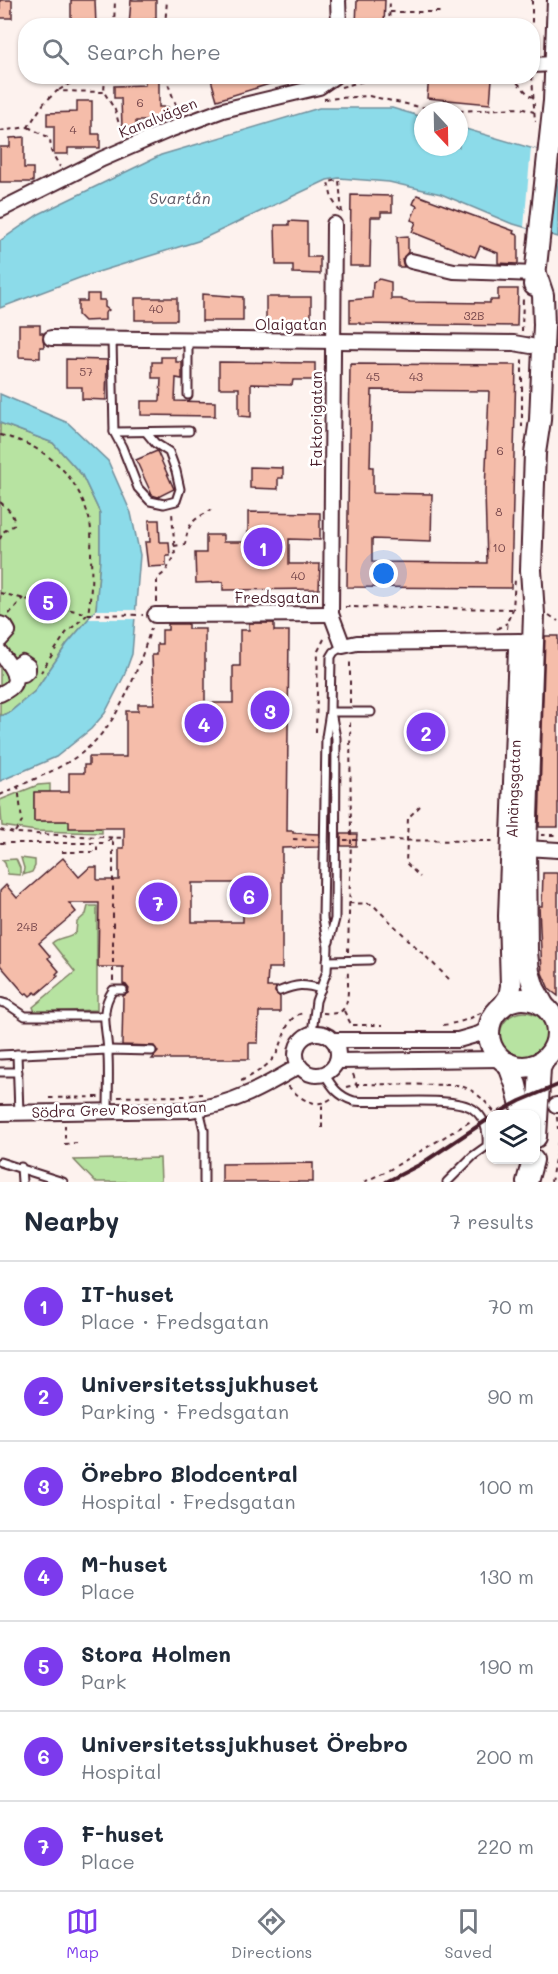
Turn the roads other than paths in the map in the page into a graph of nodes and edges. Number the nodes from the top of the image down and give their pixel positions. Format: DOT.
graph roads {
  1 [pos="338,0"];
  2 [pos="546,0"];
  3 [pos="558,0"];
  4 [pos="339,18"];
  5 [pos="541,68"];
  6 [pos="330,84"];
  7 [pos="0,210"];
  8 [pos="338,220"];
  9 [pos="411,261"];
  10 [pos="536,274"];
  11 [pos="51,338"];
  12 [pos="112,339"];
  13 [pos="188,340"];
  14 [pos="334,342"];
  15 [pos="539,347"];
  16 [pos="188,395"];
  17 [pos="189,431"];
  18 [pos="114,432"];
  19 [pos="146,432"];
  20 [pos="337,611"];
  21 [pos="154,615"];
  22 [pos="2,621"];
  23 [pos="0,639"];
  24 [pos="520,641"];
  25 [pos="347,645"];
  26 [pos="0,652"];
  27 [pos="0,694"];
  28 [pos="330,712"];
  29 [pos="370,712"];
  30 [pos="512,845"];
  31 [pos="558,850"];
  32 [pos="328,947"];
  33 [pos="370,960"];
  34 [pos="327,961"];
  35 [pos="321,989"];
  36 [pos="123,990"];
  37 [pos="280,991"];
  38 [pos="0,1002"];
  39 [pos="502,1007"];
  40 [pos="551,1013"];
  41 [pos="105,1016"];
  42 [pos="490,1028"];
  43 [pos="312,1033"];
  44 [pos="333,1040"];
  45 [pos="108,1050"];
  46 [pos="152,1051"];
  47 [pos="17,1054"];
  48 [pos="551,1054"];
  49 [pos="0,1055"];
  50 [pos="336,1061"];
  51 [pos="504,1061"];
  52 [pos="299,1066"];
  53 [pos="0,1072"];
  54 [pos="18,1072"];
  55 [pos="324,1074"];
  56 [pos="18,1106"];
  57 [pos="199,1109"];
  58 [pos="522,1110"];
  59 [pos="538,1110"];
  60 [pos="108,1112"];
  61 [pos="0,1113"];
  62 [pos="0,1162"];
  63 [pos="21,1167"];
  64 [pos="22,1182"];
  65 [pos="63,1182"];
  66 [pos="204,1182"];
  67 [pos="447,1182"];
  1 -- 4 [label="street"];
  2 -- 5 [label="main road"];
  3 -- 5 [label="main road"];
  5 -- 10 [label="main road, Alnängsgatan"];
  6 -- 7 [label="street, Kanalvägen"];
  8 -- 14 [label="street, Faktorigatan"];
  9 -- 10 [label="street"];
  10 -- 15 [label="main road, Alnängsgatan"];
  11 -- 12 [label="street, Olaigatan"];
  12 -- 13 [label="street, Olaigatan"];
  12 -- 18 [label="lane"];
  13 -- 14 [label="street, Olaigatan"];
  13 -- 16 [label="lane"];
  14 -- 15 [label="street, Olaigatan"];
  14 -- 20 [label="street, Faktorigatan"];
  15 -- 24 [label="main road, Alnängsgatan"];
  17 -- 19 [label="lane"];
  18 -- 19 [label="lane"];
  18 -- 19 [label="lane"];
  20 -- 21 [label="street, Fredsgatan"];
  20 -- 25 [label="street, Fredsgatan"];
  22 -- 23 [label="street"];
  24 -- 25 [label="street"];
  24 -- 30 [label="main road, Alnängsgatan"];
  25 -- 28 [label="lane"];
  26 -- 27 [label="street"];
  28 -- 29 [label="lane"];
  28 -- 32 [label="lane"];
  28 -- 32 [label="lane"];
  30 -- 31 [label="street"];
  30 -- 39 [label="main road, Alnängsgatan"];
  30 -- 40 [label="main road, Alnängsgatan"];
  32 -- 34 [label="lane"];
  33 -- 34 [label="lane"];
  34 -- 35 [label="lane"];
  35 -- 37 [label="lane"];
  35 -- 43 [label="lane"];
  36 -- 41 [label="lane"];
  38 -- 41 [label="lane"];
  39 -- 40 [label="main road"];
  39 -- 42 [label="main road"];
  40 -- 48 [label="main road"];
  41 -- 45 [label="lane"];
  42 -- 44 [label="street"];
  42 -- 51 [label="main road"];
  43 -- 44 [label="street"];
  43 -- 52 [label="street"];
  44 -- 50 [label="street"];
  45 -- 46 [label="lane"];
  45 -- 47 [label="lane"];
  45 -- 60 [label="lane"];
  47 -- 49 [label="lane"];
  47 -- 54 [label="lane"];
  48 -- 51 [label="main road"];
  48 -- 59 [label="main road"];
  50 -- 51 [label="street"];
  50 -- 55 [label="street"];
  51 -- 58 [label="main road"];
  52 -- 55 [label="street"];
  52 -- 57 [label="street, Södra Grev Rosengatan"];
  53 -- 54 [label="lane"];
  54 -- 56 [label="lane"];
  55 -- 67 [label="lane"];
  56 -- 60 [label="street, Södra Grev Rosengatan"];
  56 -- 61 [label="street, Södra Grev Rosengatan"];
  57 -- 60 [label="street, Södra Grev Rosengatan"];
  57 -- 66 [label="lane"];
  62 -- 63 [label="lane"];
  63 -- 64 [label="lane"];
  63 -- 65 [label="lane"];
}
